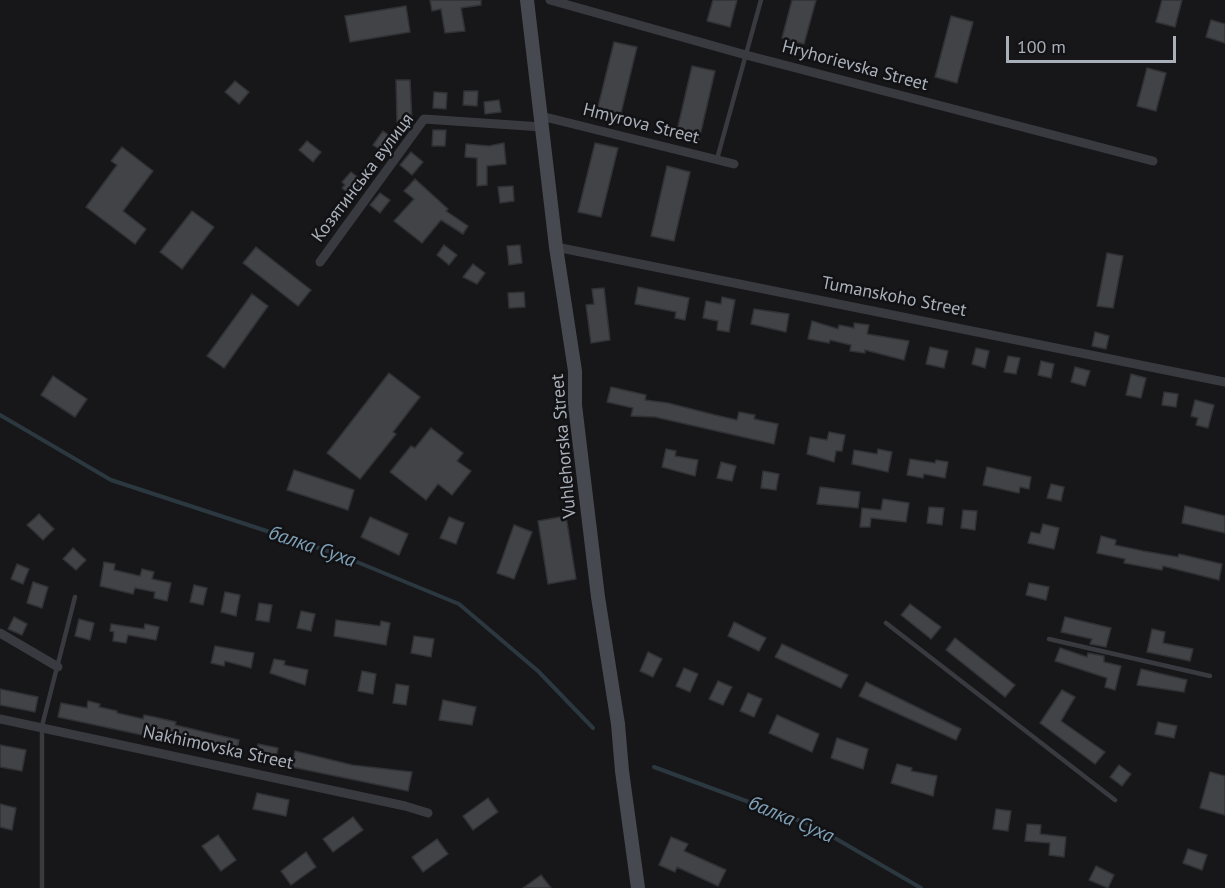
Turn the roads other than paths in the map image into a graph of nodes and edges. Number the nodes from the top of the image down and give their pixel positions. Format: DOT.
graph roads {
  1 [pos="527,0"];
  2 [pos="550,0"];
  3 [pos="762,0"];
  4 [pos="746,55"];
  5 [pos="542,122"];
  6 [pos="717,159"];
  7 [pos="1153,161"];
  8 [pos="734,164"];
  9 [pos="556,247"];
  10 [pos="320,262"];
  11 [pos="1225,382"];
  12 [pos="75,597"];
  13 [pos="886,622"];
  14 [pos="0,633"];
  15 [pos="1049,639"];
  16 [pos="58,667"];
  17 [pos="1210,676"];
  18 [pos="0,718"];
  19 [pos="42,726"];
  20 [pos="1115,800"];
  21 [pos="428,813"];
  22 [pos="42,888"];
  23 [pos="638,888"];
  1 -- 5 [label="main road, Vuhlehorska Street"];
  2 -- 4 [label="street, Hryhorievska Street"];
  3 -- 4 [label="lane"];
  4 -- 6 [label="lane"];
  4 -- 7 [label="street, Hryhorievska Street"];
  5 -- 6 [label="street, Hmyrova Street"];
  5 -- 9 [label="main road, Vuhlehorska Street"];
  5 -- 10 [label="street, Козятинська вулиця"];
  6 -- 8 [label="street, Hmyrova Street"];
  9 -- 11 [label="street, Tumanskoho Street"];
  9 -- 23 [label="main road, Vuhlehorska Street"];
  12 -- 16 [label="lane"];
  13 -- 20 [label="lane"];
  14 -- 16 [label="street"];
  15 -- 17 [label="lane"];
  16 -- 19 [label="lane"];
  18 -- 19 [label="street, Nakhimovska Street"];
  19 -- 21 [label="street, Nakhimovska Street"];
  19 -- 22 [label="lane"];
}
